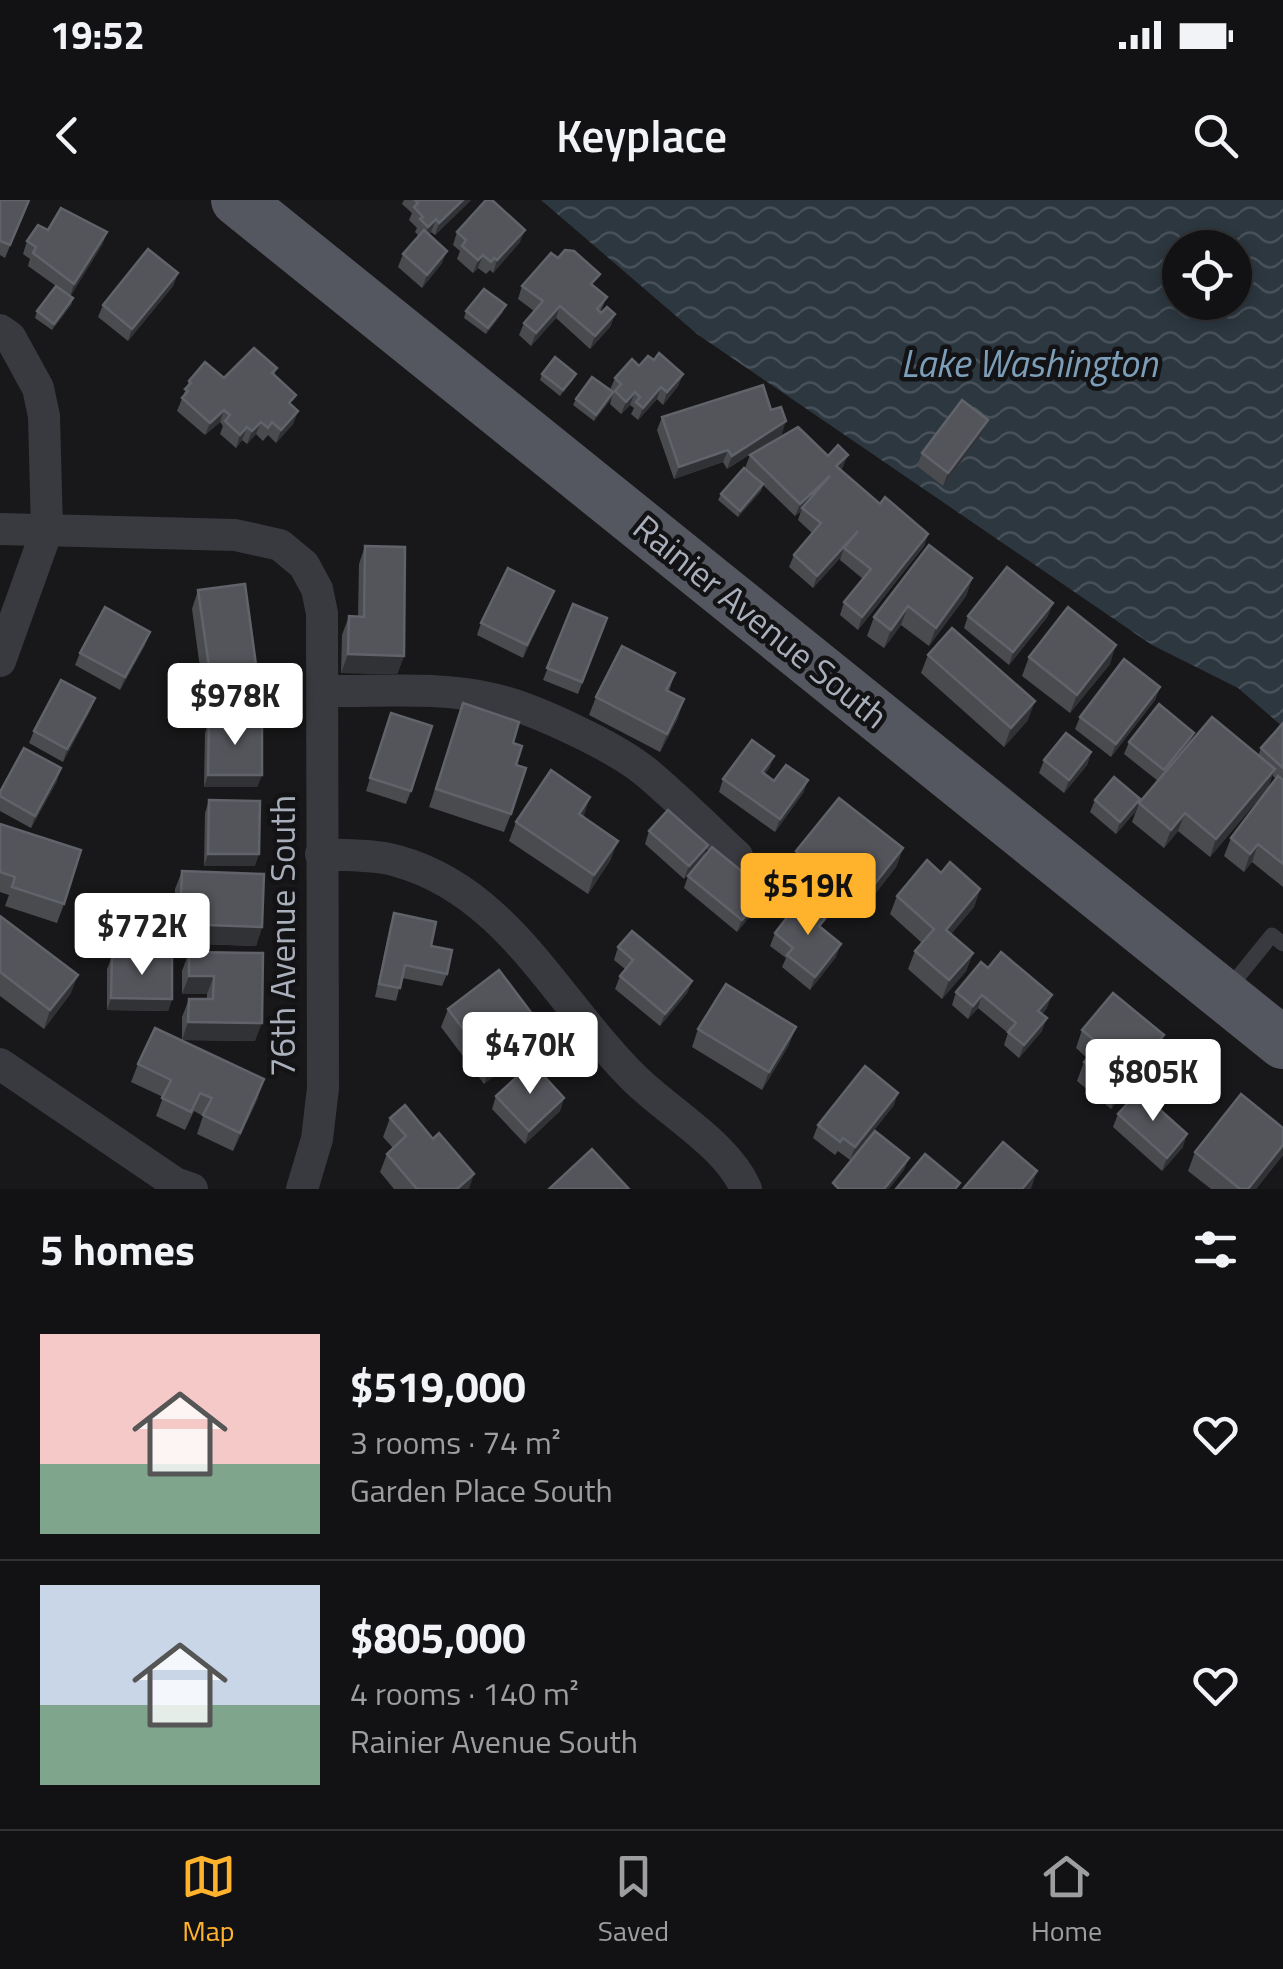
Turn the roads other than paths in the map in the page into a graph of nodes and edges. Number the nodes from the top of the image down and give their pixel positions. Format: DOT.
graph roads {
  1 [pos="237,200"];
  2 [pos="0,330"];
  3 [pos="0,529"];
  4 [pos="48,530"];
  5 [pos="0,661"];
  6 [pos="323,691"];
  7 [pos="321,854"];
  8 [pos="737,856"];
  9 [pos="1283,944"];
  10 [pos="1224,995"];
  11 [pos="1283,1043"];
  12 [pos="0,1064"];
  13 [pos="192,1189"];
  14 [pos="302,1189"];
  15 [pos="746,1189"];
  1 -- 10 [label="main road, Rainier Avenue South"];
  2 -- 4 [label="street"];
  3 -- 4 [label="street"];
  4 -- 5 [label="street"];
  4 -- 6 [label="street, 76th Avenue South"];
  6 -- 7 [label="street, 76th Avenue South"];
  6 -- 8 [label="street"];
  7 -- 14 [label="street, 76th Avenue South"];
  7 -- 15 [label="street"];
  9 -- 10 [label="lane"];
  10 -- 11 [label="main road, Rainier Avenue South"];
  12 -- 13 [label="street"];
}
